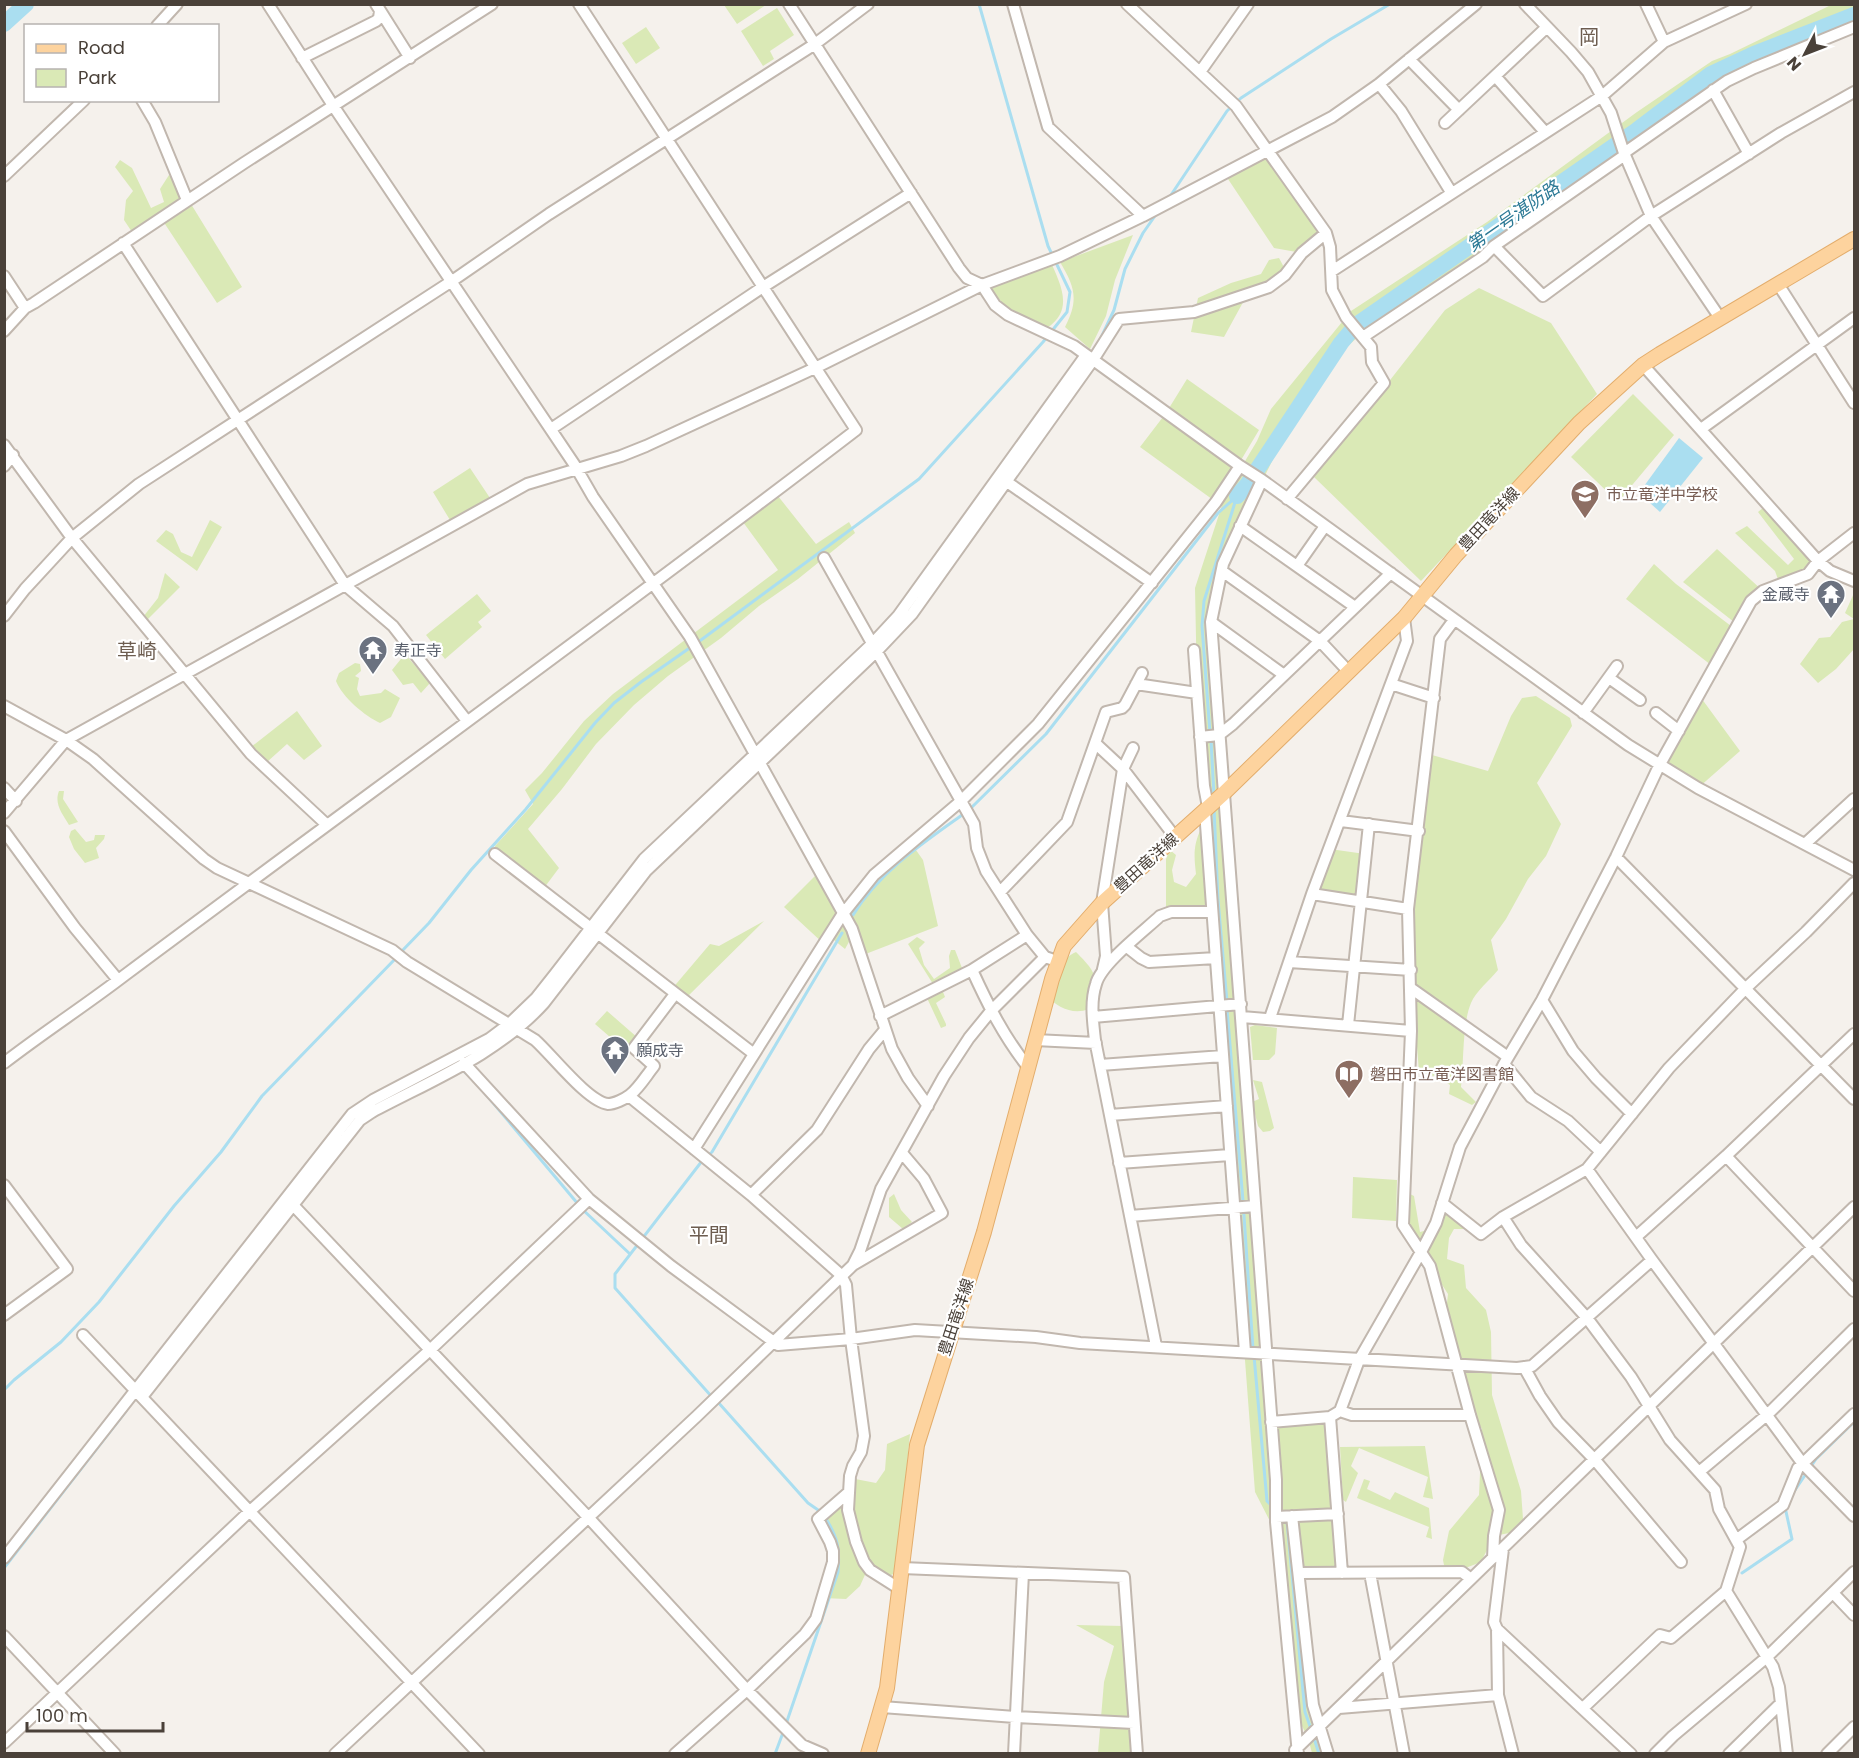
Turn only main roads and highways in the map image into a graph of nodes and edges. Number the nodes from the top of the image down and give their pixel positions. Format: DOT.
graph roads {
  1 [pos="1854,239"];
  2 [pos="872,1752"];
  1 -- 2 [label="main road, 豊田竜洋線"];
}
